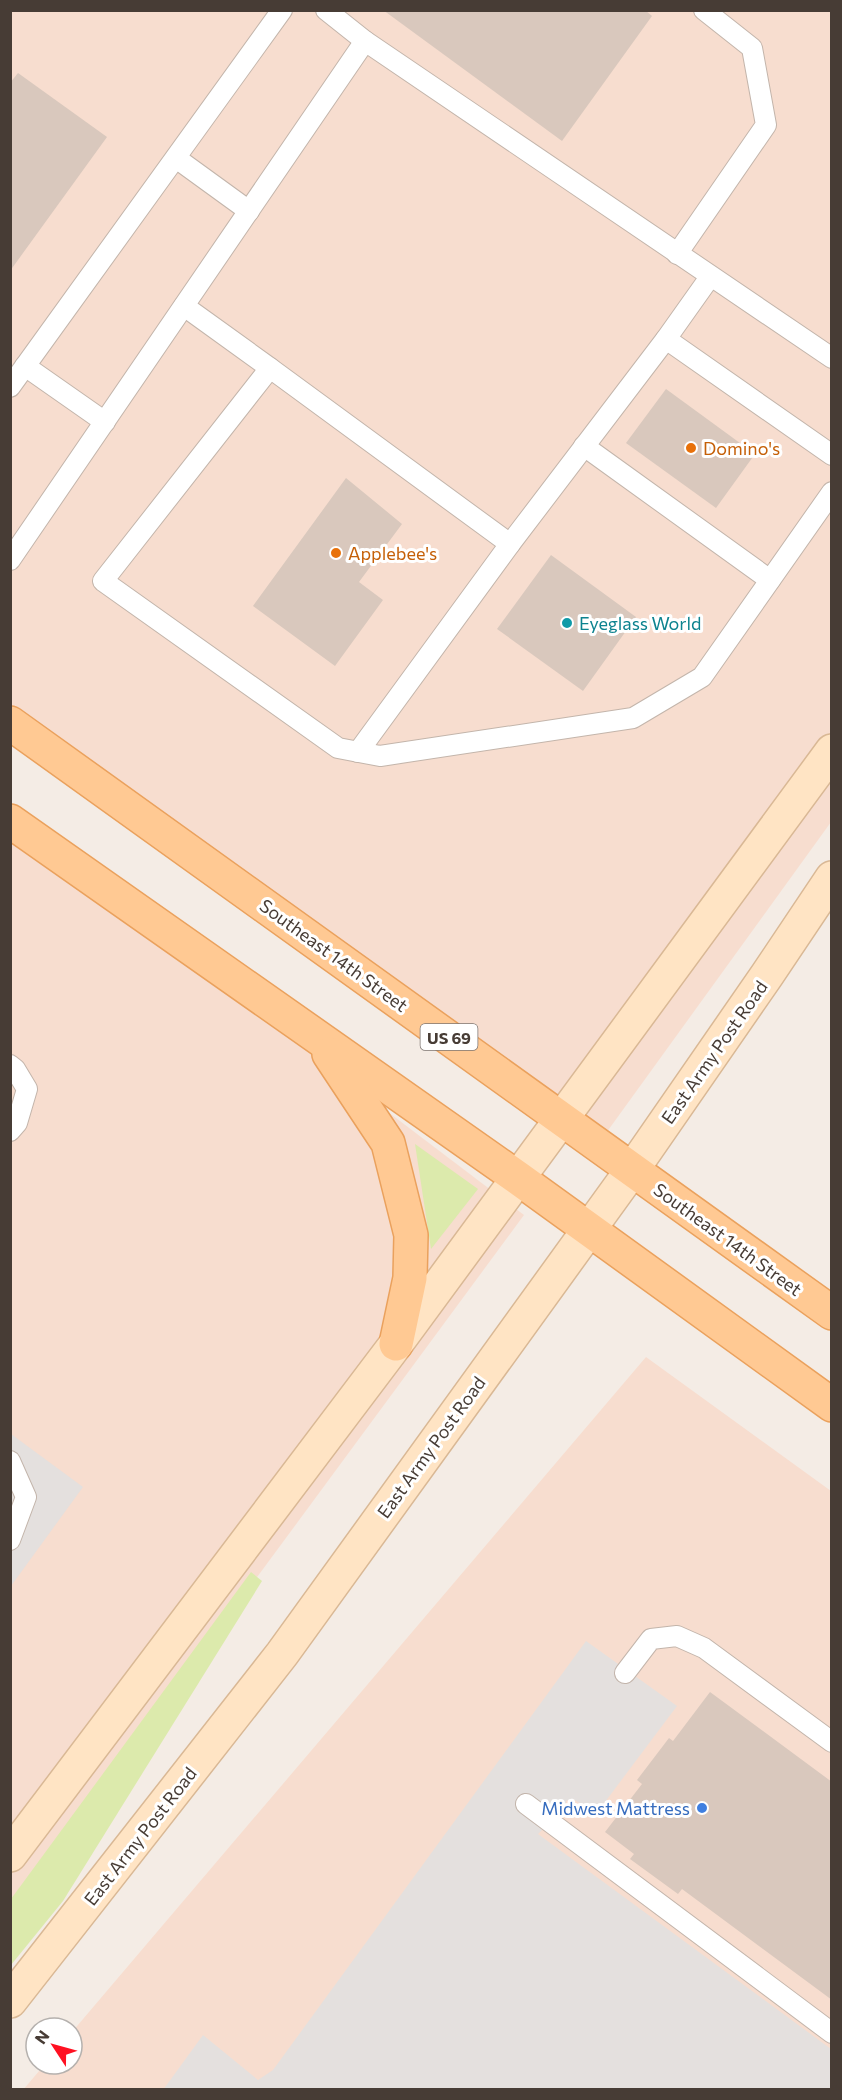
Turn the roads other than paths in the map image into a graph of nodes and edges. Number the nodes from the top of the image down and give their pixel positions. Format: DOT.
graph roads {
  1 [pos="282,10"];
  2 [pos="326,10"];
  3 [pos="704,10"];
  4 [pos="365,41"];
  5 [pos="176,158"];
  6 [pos="249,211"];
  7 [pos="677,254"];
  8 [pos="710,277"];
  9 [pos="184,306"];
  10 [pos="666,339"];
  11 [pos="831,358"];
  12 [pos="25,366"];
  13 [pos="270,368"];
  14 [pos="10,387"];
  15 [pos="105,422"];
  16 [pos="584,446"];
  17 [pos="831,454"];
  18 [pos="831,492"];
  19 [pos="510,544"];
  20 [pos="10,561"];
  21 [pos="770,580"];
  22 [pos="10,723"];
  23 [pos="831,751"];
  24 [pos="357,752"];
  25 [pos="10,821"];
  26 [pos="831,878"];
  27 [pos="318,1038"];
  28 [pos="10,1065"];
  29 [pos="561,1118"];
  30 [pos="10,1131"];
  31 [pos="632,1170"];
  32 [pos="518,1178"];
  33 [pos="588,1228"];
  34 [pos="831,1313"];
  35 [pos="396,1344"];
  36 [pos="831,1405"];
  37 [pos="10,1461"];
  38 [pos="10,1540"];
  39 [pos="625,1673"];
  40 [pos="831,1742"];
  41 [pos="526,1804"];
  42 [pos="10,1855"];
  43 [pos="10,2001"];
  44 [pos="831,2033"];
  1 -- 5 [label="lane"];
  2 -- 4 [label="lane"];
  3 -- 7 [label="lane"];
  4 -- 6 [label="lane"];
  4 -- 7 [label="lane"];
  5 -- 6 [label="lane"];
  5 -- 12 [label="lane"];
  6 -- 9 [label="lane"];
  7 -- 8 [label="lane"];
  8 -- 10 [label="lane"];
  8 -- 11 [label="lane"];
  9 -- 13 [label="lane"];
  9 -- 15 [label="lane"];
  10 -- 16 [label="lane"];
  10 -- 17 [label="lane"];
  12 -- 14 [label="lane"];
  12 -- 15 [label="lane"];
  13 -- 19 [label="lane"];
  13 -- 24 [label="lane"];
  15 -- 20 [label="lane"];
  16 -- 19 [label="lane"];
  16 -- 21 [label="lane"];
  18 -- 21 [label="lane"];
  19 -- 24 [label="lane"];
  21 -- 24 [label="lane"];
  22 -- 29 [label="main road, Southeast 14th Street / US 69"];
  23 -- 29 [label="main road"];
  25 -- 27 [label="main road"];
  26 -- 31 [label="main road, East Army Post Road"];
  27 -- 32 [label="main road"];
  27 -- 35 [label="main road"];
  28 -- 30 [label="lane"];
  29 -- 31 [label="main road, Southeast 14th Street / US 69"];
  29 -- 32 [label="main road"];
  31 -- 33 [label="main road, East Army Post Road"];
  31 -- 34 [label="main road, Southeast 14th Street / US 69"];
  32 -- 33 [label="main road"];
  32 -- 35 [label="main road"];
  33 -- 36 [label="main road"];
  33 -- 43 [label="main road, East Army Post Road"];
  35 -- 42 [label="main road"];
  37 -- 38 [label="lane"];
  39 -- 40 [label="lane"];
  41 -- 44 [label="lane"];
}
